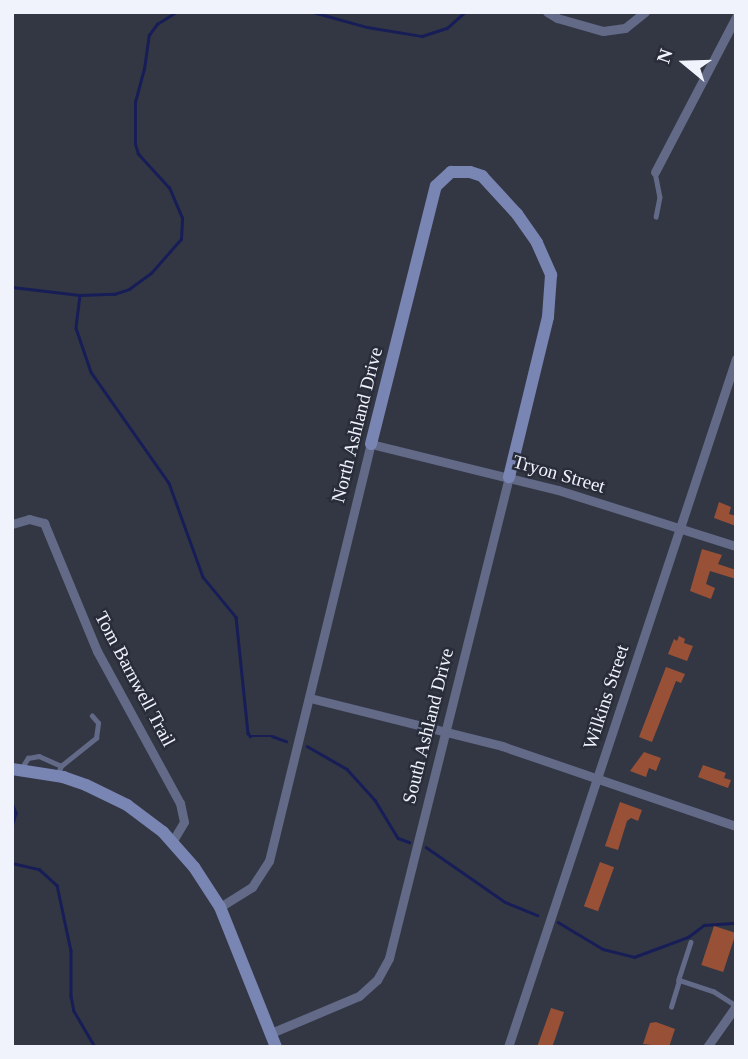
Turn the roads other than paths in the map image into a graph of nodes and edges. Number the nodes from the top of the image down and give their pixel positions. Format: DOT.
graph roads {
  1 [pos="547,12"];
  2 [pos="645,12"];
  3 [pos="736,17"];
  4 [pos="655,172"];
  5 [pos="656,218"];
  6 [pos="736,359"];
  7 [pos="537,362"];
  8 [pos="371,444"];
  9 [pos="509,477"];
  10 [pos="12,524"];
  11 [pos="679,528"];
  12 [pos="736,546"];
  13 [pos="310,698"];
  14 [pos="92,716"];
  15 [pos="446,732"];
  16 [pos="16,769"];
  17 [pos="59,771"];
  18 [pos="597,778"];
  19 [pos="736,826"];
  20 [pos="172,842"];
  21 [pos="220,906"];
  22 [pos="691,942"];
  23 [pos="679,980"];
  24 [pos="736,1005"];
  25 [pos="671,1007"];
  26 [pos="271,1033"];
  27 [pos="276,1047"];
  28 [pos="508,1047"];
  29 [pos="707,1047"];
  1 -- 2 [label="street"];
  3 -- 4 [label="street"];
  4 -- 5 [label="lane"];
  6 -- 11 [label="street, Wilkins Street"];
  7 -- 8 [label="street, North Ashland Drive"];
  7 -- 9 [label="street, South Ashland Drive"];
  8 -- 9 [label="street, Tryon Street"];
  8 -- 13 [label="street, North Ashland Drive"];
  9 -- 11 [label="street, Tryon Street"];
  9 -- 15 [label="street, South Ashland Drive"];
  10 -- 20 [label="street, Tom Barnwell Trail"];
  11 -- 12 [label="street, Tryon Street"];
  11 -- 18 [label="street, Wilkins Street"];
  13 -- 15 [label="street"];
  13 -- 21 [label="street, North Ashland Drive"];
  14 -- 17 [label="lane"];
  15 -- 18 [label="street"];
  15 -- 26 [label="street, South Ashland Drive"];
  16 -- 17 [label="street"];
  17 -- 20 [label="street"];
  18 -- 19 [label="street"];
  18 -- 28 [label="street, Wilkins Street"];
  20 -- 21 [label="street"];
  21 -- 26 [label="street"];
  22 -- 23 [label="lane"];
  23 -- 24 [label="lane"];
  23 -- 25 [label="lane"];
  24 -- 29 [label="street"];
  26 -- 27 [label="street"];
}
